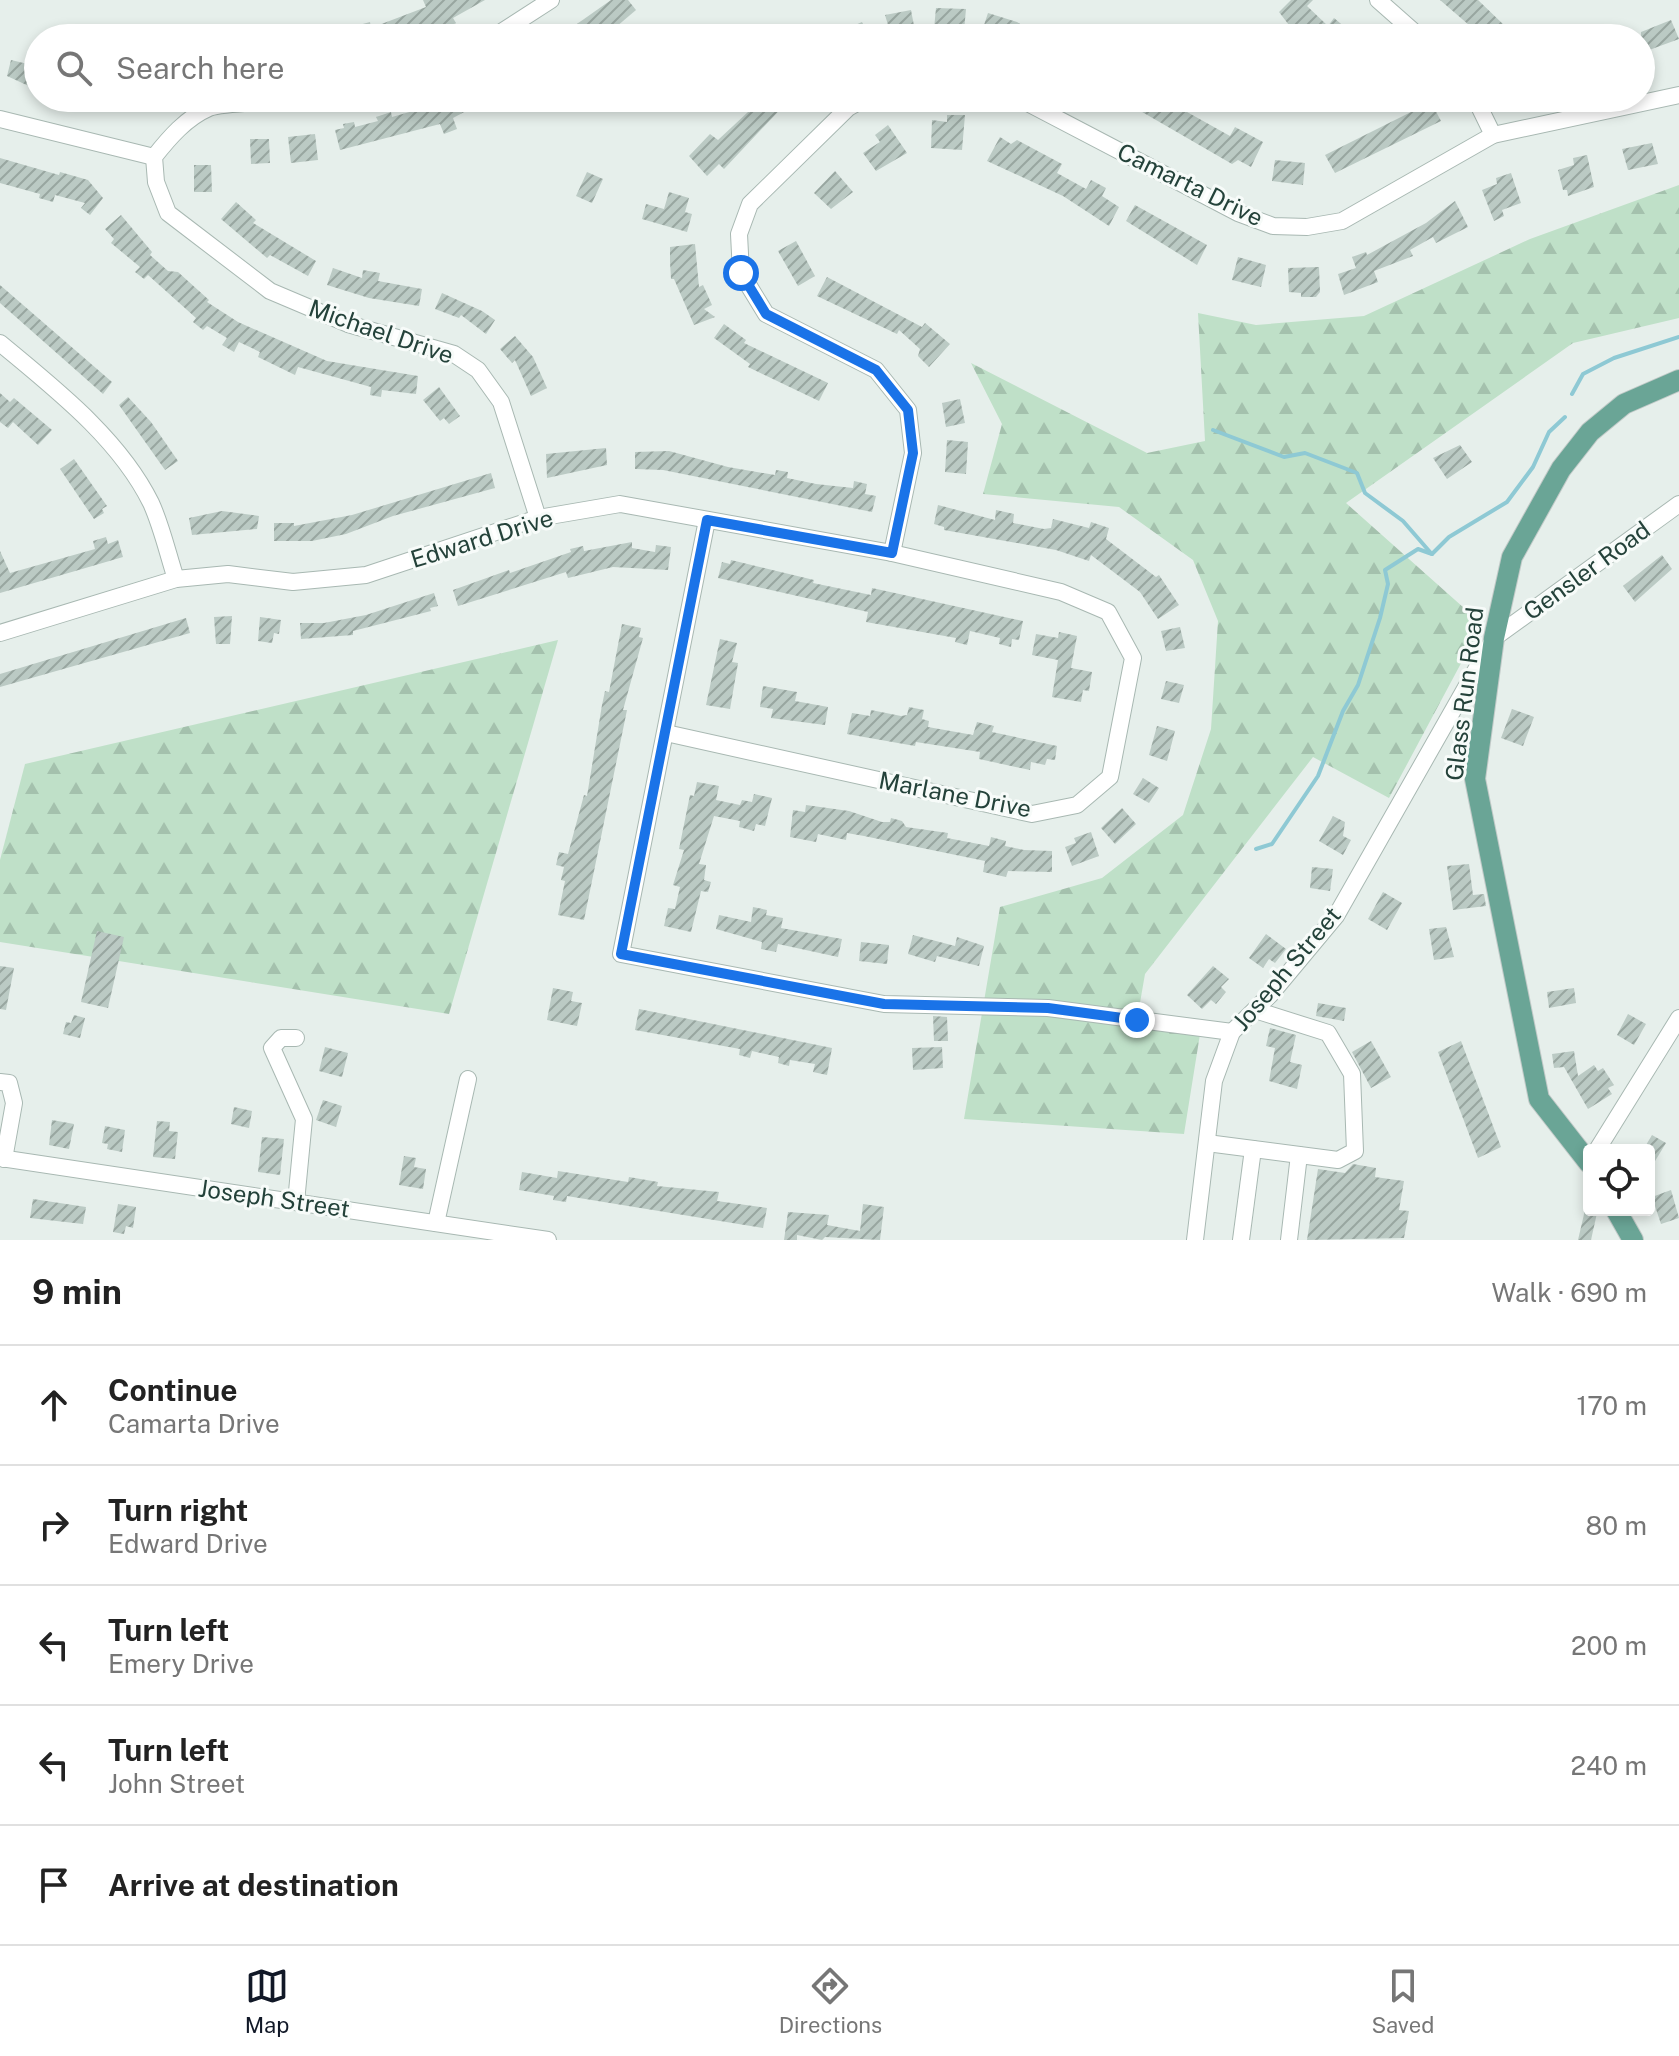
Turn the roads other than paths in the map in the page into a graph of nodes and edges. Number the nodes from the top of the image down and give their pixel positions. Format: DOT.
graph roads {
  1 [pos="551,0"];
  2 [pos="1378,0"];
  3 [pos="514,24"];
  4 [pos="1405,24"];
  5 [pos="1679,95"];
  6 [pos="1655,100"];
  7 [pos="204,112"];
  8 [pos="844,112"];
  9 [pos="1045,112"];
  10 [pos="1482,112"];
  11 [pos="1600,112"];
  12 [pos="0,119"];
  13 [pos="1493,135"];
  14 [pos="154,157"];
  15 [pos="0,343"];
  16 [pos="1679,380"];
  17 [pos="1679,504"];
  18 [pos="538,518"];
  19 [pos="707,520"];
  20 [pos="892,553"];
  21 [pos="176,579"];
  22 [pos="1061,592"];
  23 [pos="0,633"];
  24 [pos="1494,638"];
  25 [pos="666,733"];
  26 [pos="1255,1010"];
  27 [pos="1679,1018"];
  28 [pos="1232,1032"];
  29 [pos="296,1038"];
  30 [pos="468,1079"];
  31 [pos="0,1082"];
  32 [pos="1207,1143"];
  33 [pos="1601,1144"];
  34 [pos="1253,1149"];
  35 [pos="1299,1155"];
  36 [pos="1583,1155"];
  37 [pos="2,1158"];
  38 [pos="296,1202"];
  39 [pos="1619,1216"];
  40 [pos="436,1223"];
  41 [pos="490,1236"];
  42 [pos="548,1240"];
  43 [pos="1195,1240"];
  44 [pos="1241,1240"];
  45 [pos="1289,1240"];
  46 [pos="1633,1240"];
  1 -- 3 [label="street"];
  2 -- 4 [label="street"];
  5 -- 6 [label="street, Camarta Drive"];
  7 -- 14 [label="street"];
  8 -- 20 [label="street"];
  9 -- 13 [label="street, Camarta Drive"];
  10 -- 13 [label="street"];
  11 -- 13 [label="street, Camarta Drive"];
  12 -- 14 [label="street"];
  14 -- 18 [label="street, Michael Drive"];
  15 -- 21 [label="street"];
  16 -- 24 [label="main road, Glass Run Road"];
  17 -- 24 [label="street, Gensler Road"];
  18 -- 19 [label="street, Edward Drive"];
  18 -- 21 [label="street, Edward Drive"];
  19 -- 20 [label="street, Edward Drive"];
  19 -- 25 [label="street"];
  20 -- 22 [label="street, Edward Drive"];
  21 -- 23 [label="street, Edward Drive"];
  22 -- 25 [label="street, Marlane Drive"];
  24 -- 26 [label="street, Joseph Street"];
  24 -- 36 [label="main road, Glass Run Road"];
  25 -- 28 [label="street"];
  26 -- 28 [label="street, Joseph Street"];
  26 -- 35 [label="street"];
  27 -- 33 [label="street"];
  28 -- 32 [label="street, Joseph Street"];
  29 -- 38 [label="street"];
  30 -- 40 [label="street"];
  31 -- 37 [label="street"];
  32 -- 34 [label="street"];
  32 -- 43 [label="street, Joseph Street"];
  34 -- 35 [label="street"];
  34 -- 44 [label="street"];
  35 -- 45 [label="street"];
  37 -- 38 [label="street, Joseph Street"];
  38 -- 40 [label="street, Joseph Street"];
  39 -- 46 [label="main road"];
  40 -- 41 [label="street, Joseph Street"];
  41 -- 42 [label="street, Joseph Street"];
}
